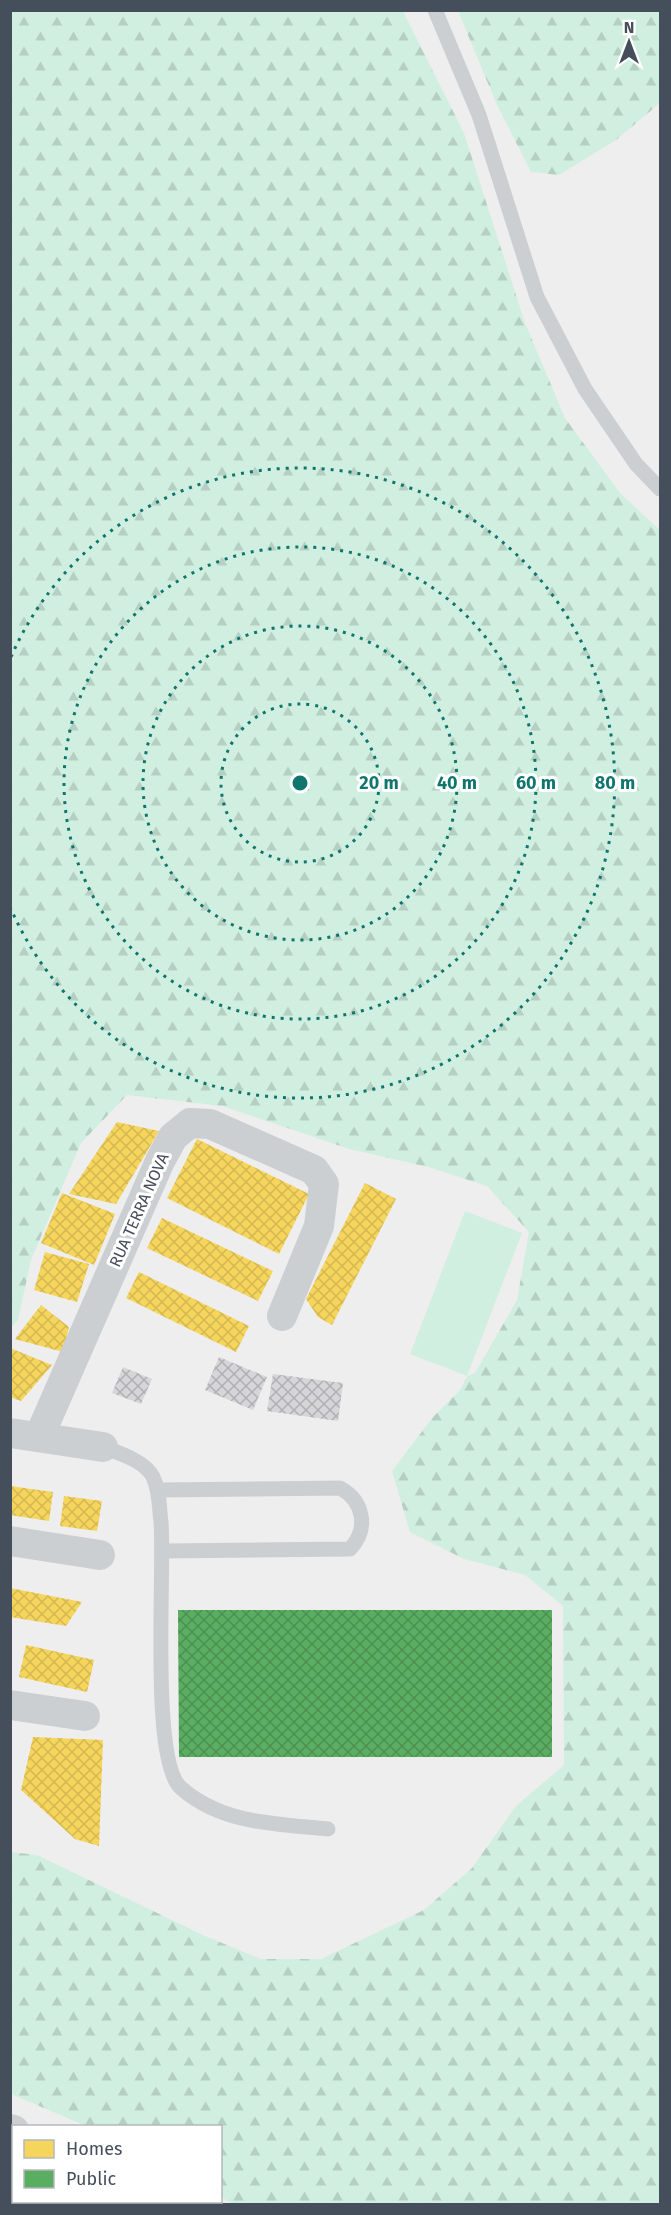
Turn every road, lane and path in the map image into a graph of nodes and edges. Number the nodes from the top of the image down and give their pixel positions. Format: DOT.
graph roads {
  1 [pos="435,10"];
  2 [pos="660,489"];
  3 [pos="282,1316"];
  4 [pos="25,1435"];
  5 [pos="103,1447"];
  6 [pos="158,1490"];
  7 [pos="10,1541"];
  8 [pos="163,1551"];
  9 [pos="100,1555"];
  10 [pos="10,1705"];
  11 [pos="85,1716"];
  12 [pos="328,1829"];
  1 -- 2 [label="lane"];
  3 -- 4 [label="street, RUA TERRA NOVA"];
  4 -- 5 [label="street"];
  5 -- 6 [label="lane"];
  6 -- 8 [label="lane"];
  6 -- 8 [label="lane"];
  7 -- 9 [label="street"];
  8 -- 12 [label="lane"];
  10 -- 11 [label="street"];
}
